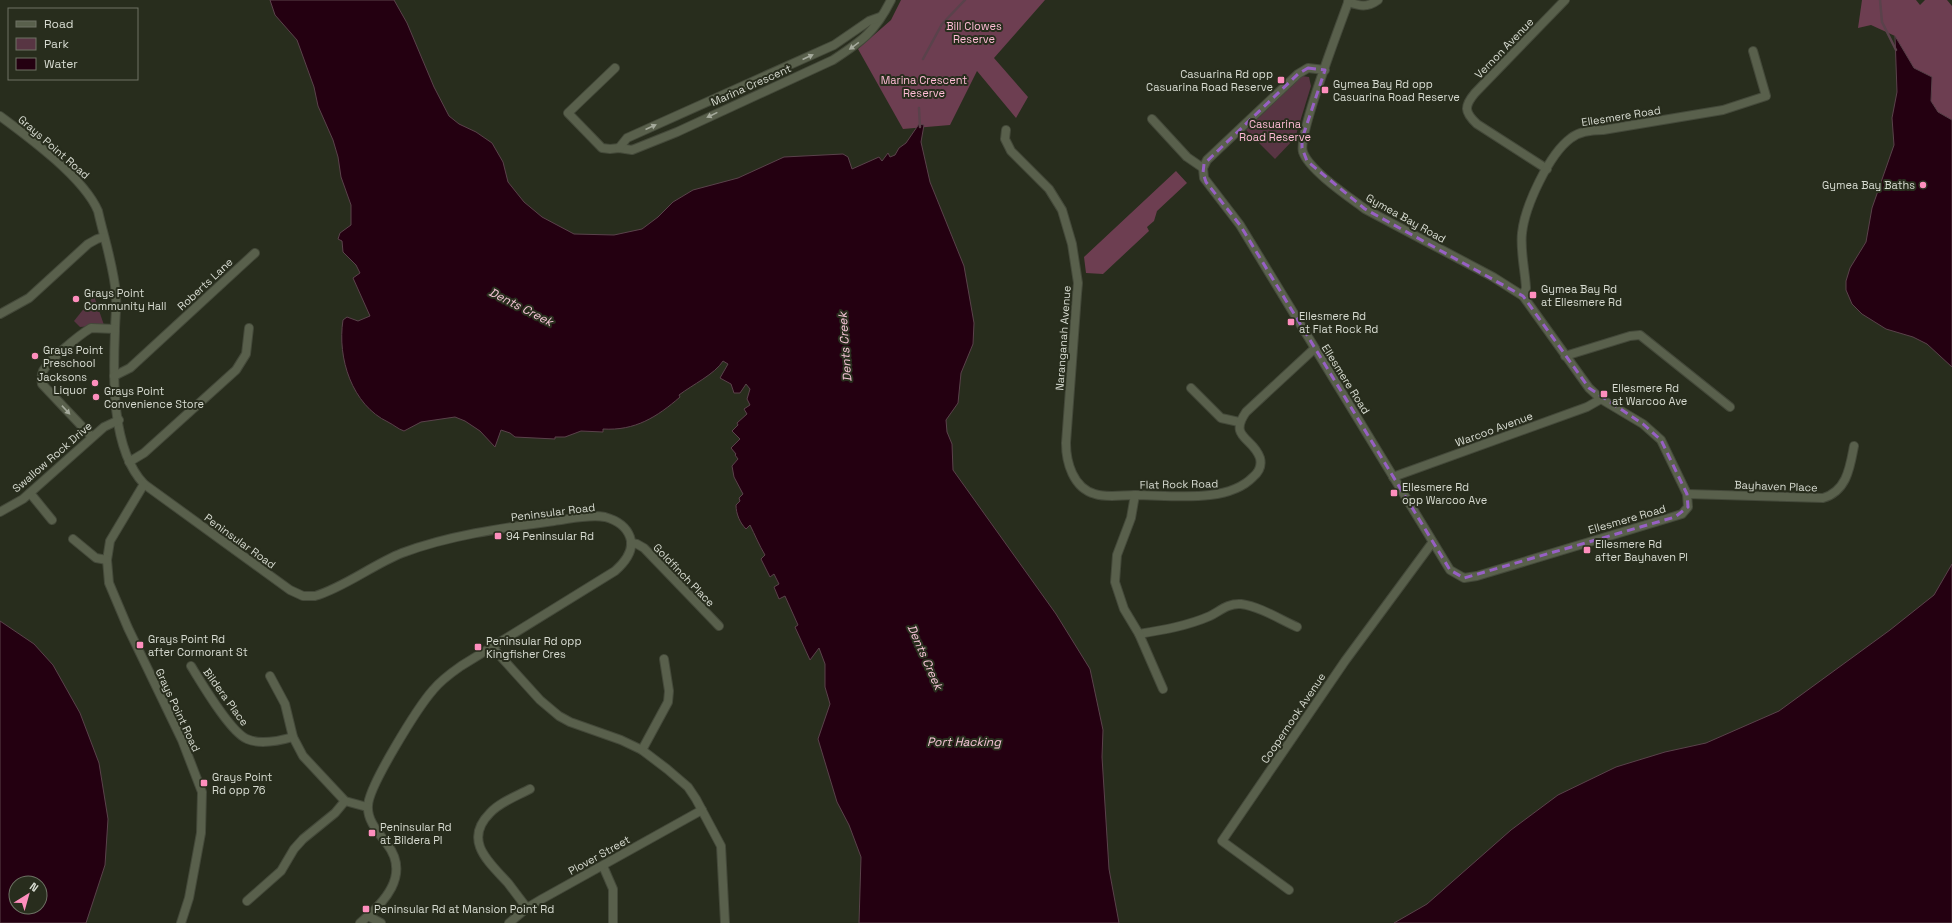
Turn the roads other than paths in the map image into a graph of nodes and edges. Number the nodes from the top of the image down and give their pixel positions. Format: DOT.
graph roads {
  1 [pos="890,0"];
  2 [pos="1378,0"];
  3 [pos="1565,0"];
  4 [pos="1348,1"];
  5 [pos="880,17"];
  6 [pos="1753,51"];
  7 [pos="615,68"];
  8 [pos="1325,70"];
  9 [pos="0,116"];
  10 [pos="1152,119"];
  11 [pos="1006,130"];
  12 [pos="619,148"];
  13 [pos="1203,168"];
  14 [pos="1547,169"];
  15 [pos="104,238"];
  16 [pos="255,253"];
  17 [pos="1523,296"];
  18 [pos="0,314"];
  19 [pos="249,328"];
  20 [pos="115,329"];
  21 [pos="1314,349"];
  22 [pos="1565,356"];
  23 [pos="114,376"];
  24 [pos="1191,388"];
  25 [pos="1601,399"];
  26 [pos="1730,407"];
  27 [pos="119,420"];
  28 [pos="1239,422"];
  29 [pos="92,438"];
  30 [pos="1854,446"];
  31 [pos="129,462"];
  32 [pos="1393,477"];
  33 [pos="144,484"];
  34 [pos="30,493"];
  35 [pos="1687,494"];
  36 [pos="1135,495"];
  37 [pos="0,512"];
  38 [pos="52,520"];
  39 [pos="73,539"];
  40 [pos="631,543"];
  41 [pos="1432,543"];
  42 [pos="106,560"];
  43 [pos="719,626"];
  44 [pos="1297,627"];
  45 [pos="1139,634"];
  46 [pos="492,647"];
  47 [pos="664,659"];
  48 [pos="191,666"];
  49 [pos="270,676"];
  50 [pos="1163,689"];
  51 [pos="292,737"];
  52 [pos="642,750"];
  53 [pos="530,789"];
  54 [pos="345,801"];
  55 [pos="368,807"];
  56 [pos="702,810"];
  57 [pos="603,866"];
  58 [pos="1289,890"];
  59 [pos="247,900"];
  60 [pos="526,908"];
  61 [pos="368,916"];
  62 [pos="181,923"];
  63 [pos="360,923"];
  64 [pos="381,923"];
  65 [pos="509,923"];
  66 [pos="613,923"];
  67 [pos="725,923"];
  1 -- 5 [label="street, Marina Crescent"];
  2 -- 4 [label="street"];
  3 -- 14 [label="street, Vernon Avenue"];
  4 -- 8 [label="street, Gymea Bay Road"];
  12 -- 5 [label="street, Marina Crescent, one-way"];
  5 -- 12 [label="street, Marina Crescent, one-way"];
  6 -- 14 [label="street, Ellesmere Road"];
  7 -- 12 [label="street, Marina Crescent"];
  8 -- 13 [label="street"];
  8 -- 17 [label="street, Gymea Bay Road"];
  9 -- 15 [label="street, Grays Point Road"];
  10 -- 13 [label="street"];
  11 -- 36 [label="street, Naranganah Avenue"];
  13 -- 21 [label="street, Ellesmere Road"];
  14 -- 17 [label="street, Ellesmere Road"];
  15 -- 18 [label="street"];
  15 -- 20 [label="street, Grays Point Road"];
  16 -- 23 [label="street, Roberts Lane"];
  17 -- 22 [label="street"];
  19 -- 31 [label="street"];
  20 -- 23 [label="street, Grays Point Road"];
  20 -- 29 [label="street, one-way"];
  21 -- 28 [label="street"];
  21 -- 32 [label="street, Ellesmere Road"];
  22 -- 25 [label="street"];
  22 -- 26 [label="street"];
  23 -- 27 [label="street, Grays Point Road"];
  24 -- 28 [label="street"];
  25 -- 32 [label="street, Warcoo Avenue"];
  25 -- 35 [label="street"];
  27 -- 29 [label="street, Swallow Rock Drive"];
  27 -- 31 [label="street, Grays Point Road"];
  28 -- 36 [label="street, Flat Rock Road"];
  29 -- 34 [label="street, Swallow Rock Drive"];
  30 -- 35 [label="street, Bayhaven Place"];
  31 -- 33 [label="street, Grays Point Road"];
  32 -- 41 [label="street, Ellesmere Road"];
  33 -- 40 [label="street, Peninsular Road"];
  33 -- 42 [label="street, Grays Point Road"];
  34 -- 37 [label="street, Swallow Rock Drive"];
  34 -- 38 [label="street"];
  35 -- 41 [label="street, Ellesmere Road"];
  36 -- 45 [label="street, Flat Rock Road"];
  39 -- 42 [label="street"];
  40 -- 43 [label="street, Goldfinch Place"];
  40 -- 46 [label="street"];
  41 -- 58 [label="street, Coopernook Avenue"];
  42 -- 62 [label="street, Grays Point Road"];
  44 -- 45 [label="street"];
  45 -- 50 [label="street, Flat Rock Road"];
  46 -- 52 [label="street"];
  46 -- 55 [label="street"];
  47 -- 52 [label="street"];
  48 -- 51 [label="street, Bildera Place"];
  49 -- 51 [label="street"];
  51 -- 54 [label="street"];
  52 -- 56 [label="street"];
  53 -- 60 [label="street"];
  54 -- 55 [label="street"];
  54 -- 59 [label="street"];
  55 -- 61 [label="street"];
  56 -- 57 [label="street, Plover Street"];
  56 -- 67 [label="street"];
  57 -- 60 [label="street, Plover Street"];
  57 -- 66 [label="street"];
  60 -- 65 [label="street, Plover Street"];
  61 -- 63 [label="street"];
  61 -- 64 [label="street"];
}
